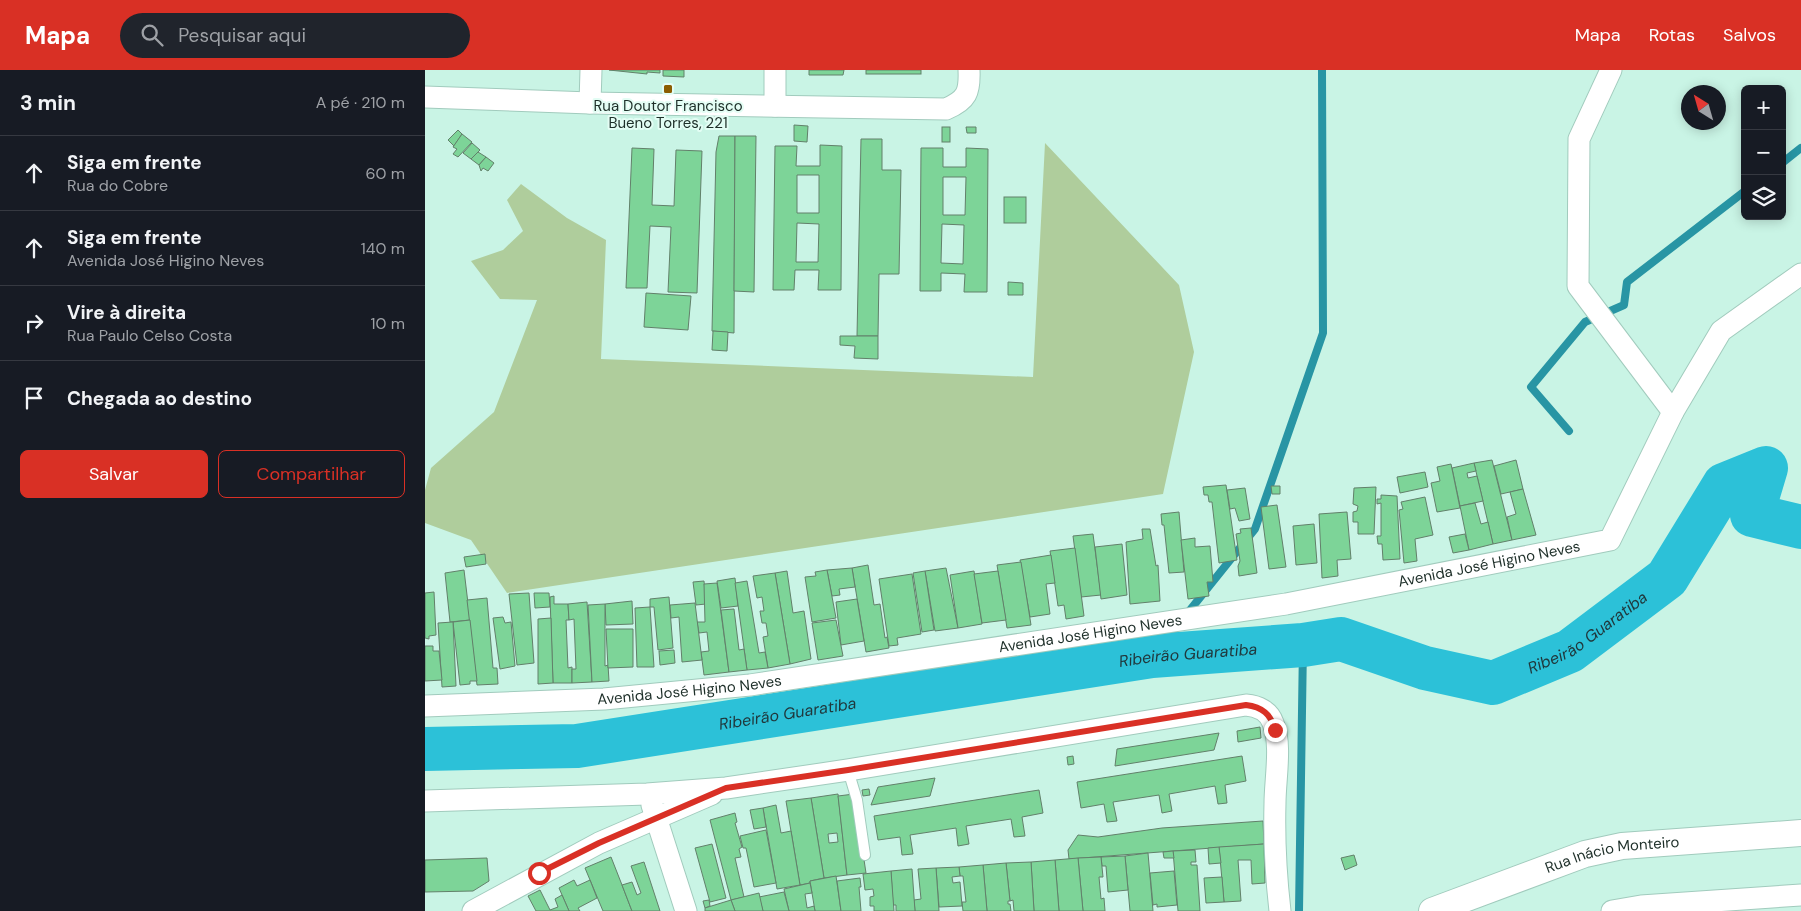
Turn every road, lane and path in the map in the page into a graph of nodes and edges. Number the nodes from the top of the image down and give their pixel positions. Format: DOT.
graph roads {
  1 [pos="591,70"];
  2 [pos="775,70"];
  3 [pos="969,70"];
  4 [pos="1611,70"];
  5 [pos="425,97"];
  6 [pos="590,103"];
  7 [pos="775,106"];
  8 [pos="1801,274"];
  9 [pos="1673,412"];
  10 [pos="425,706"];
  11 [pos="848,770"];
  12 [pos="726,788"];
  13 [pos="647,794"];
  14 [pos="425,801"];
  15 [pos="657,818"];
  16 [pos="1801,833"];
  17 [pos="865,855"];
  18 [pos="1790,901"];
  19 [pos="1641,908"];
  20 [pos="473,911"];
  21 [pos="686,911"];
  22 [pos="1280,911"];
  23 [pos="1432,911"];
  24 [pos="1612,911"];
  1 -- 6 [label="street"];
  2 -- 7 [label="street"];
  3 -- 7 [label="street"];
  4 -- 9 [label="street"];
  5 -- 6 [label="street"];
  6 -- 7 [label="street"];
  8 -- 9 [label="street"];
  9 -- 10 [label="street, Avenida José Higino Neves"];
  11 -- 12 [label="street"];
  11 -- 17 [label="lane"];
  11 -- 22 [label="street"];
  12 -- 13 [label="street"];
  12 -- 15 [label="street"];
  13 -- 14 [label="street"];
  13 -- 15 [label="street"];
  15 -- 20 [label="street"];
  15 -- 21 [label="street"];
  16 -- 23 [label="street, Rua Inácio Monteiro"];
  18 -- 19 [label="street"];
  19 -- 24 [label="street"];
}
